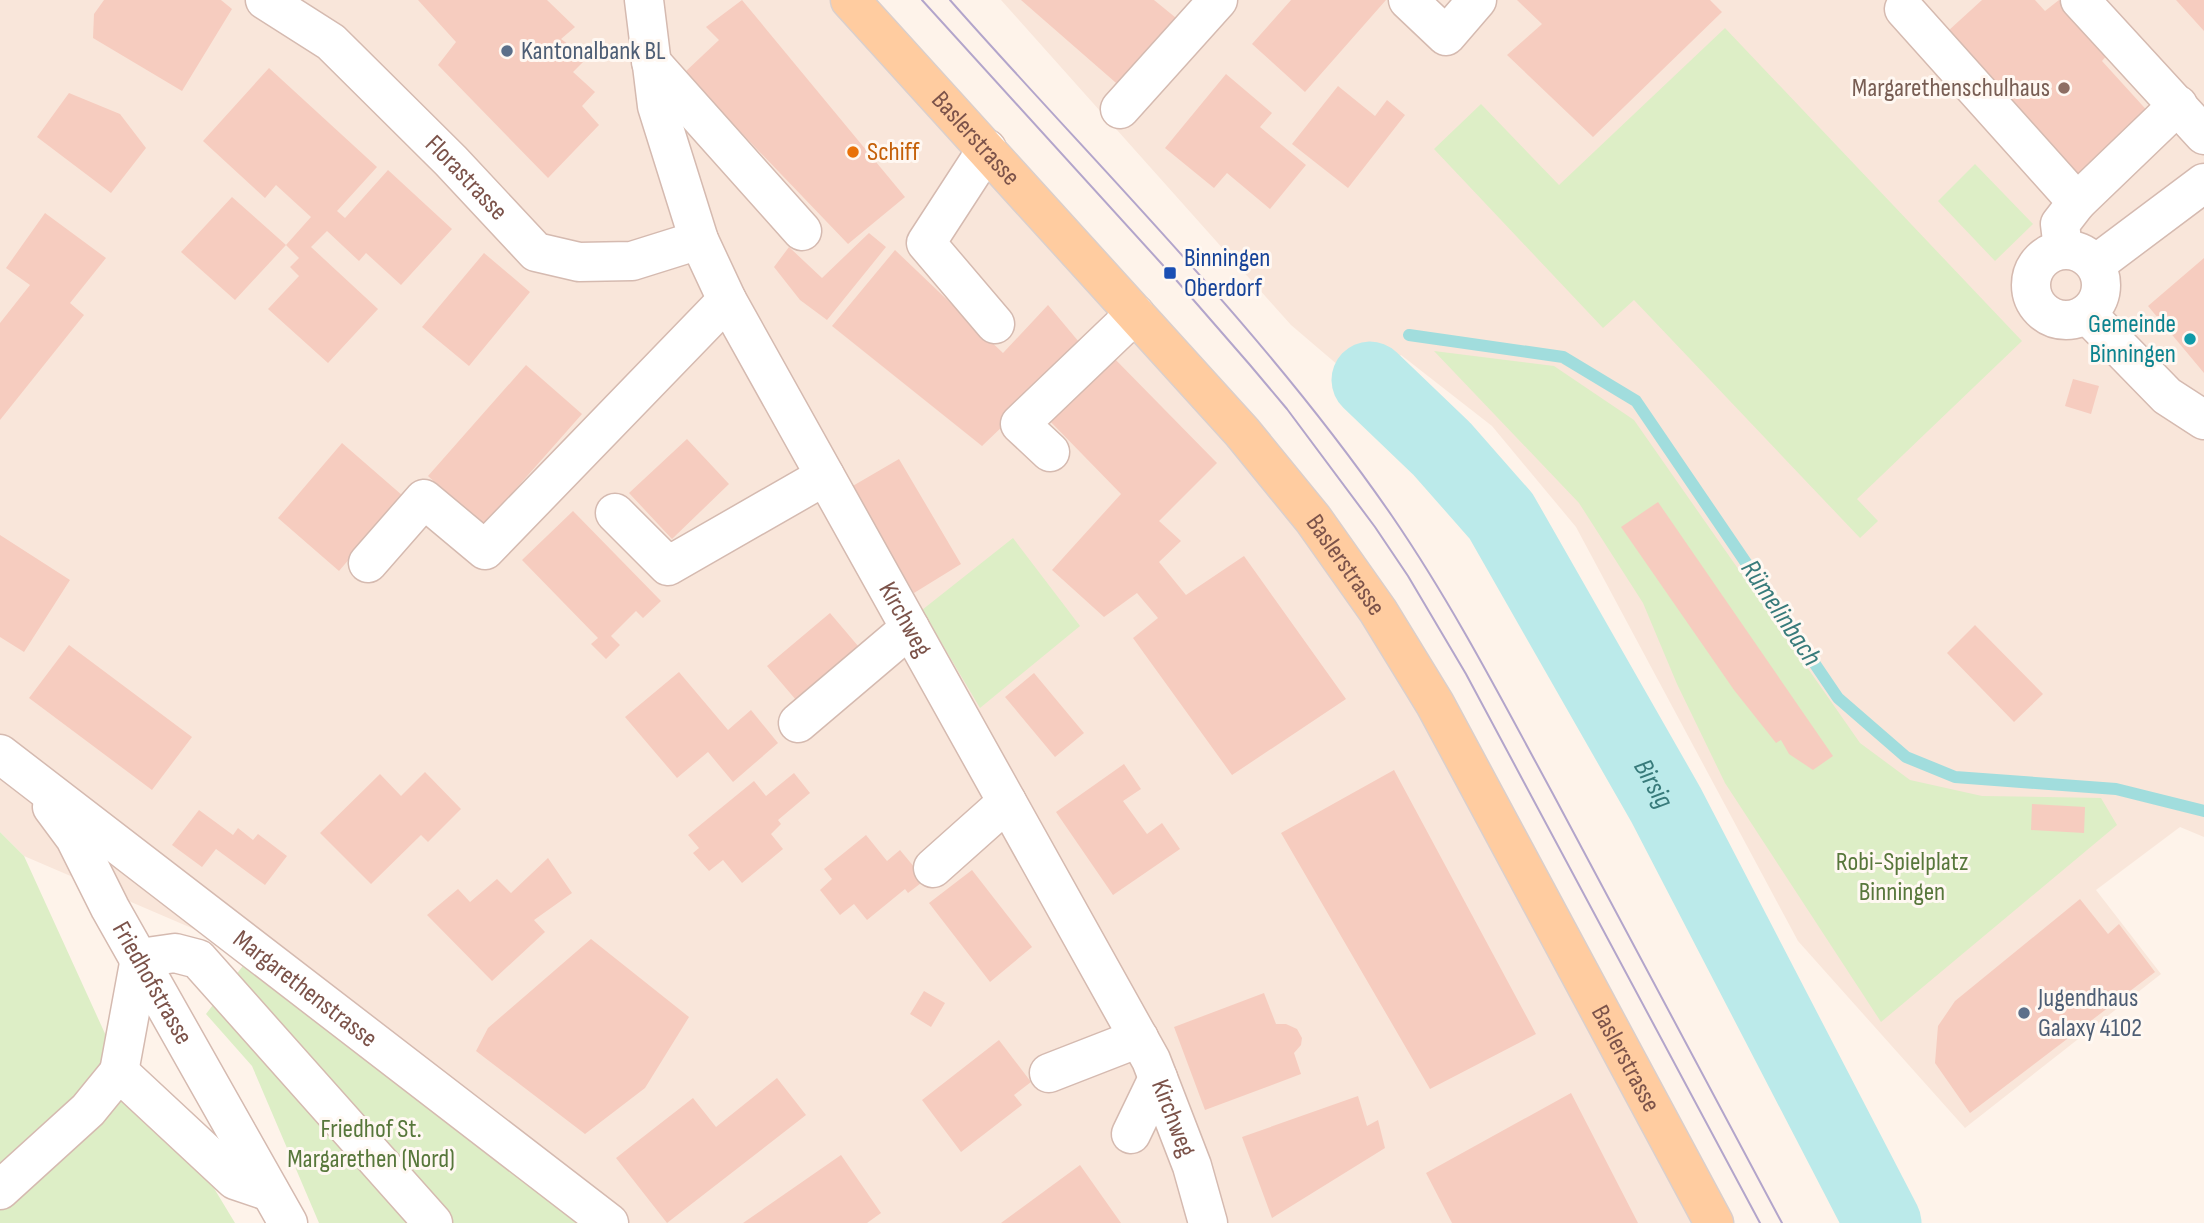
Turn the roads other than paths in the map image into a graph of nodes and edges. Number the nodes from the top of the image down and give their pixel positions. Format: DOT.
graph roads {
  1 [pos="265,0"];
  2 [pos="643,0"];
  3 [pos="850,0"];
  4 [pos="1218,0"];
  5 [pos="1408,0"];
  6 [pos="1478,0"];
  7 [pos="2080,0"];
  8 [pos="1904,9"];
  9 [pos="651,62"];
  10 [pos="2178,105"];
  11 [pos="1120,109"];
  12 [pos="2204,135"];
  13 [pos="987,149"];
  14 [pos="2204,183"];
  15 [pos="2077,202"];
  16 [pos="802,231"];
  17 [pos="699,240"];
  18 [pos="2080,257"];
  19 [pos="727,300"];
  20 [pos="1135,314"];
  21 [pos="2087,314"];
  22 [pos="995,324"];
  23 [pos="2204,420"];
  24 [pos="1049,452"];
  25 [pos="825,476"];
  26 [pos="615,513"];
  27 [pos="368,563"];
  28 [pos="910,628"];
  29 [pos="798,723"];
  30 [pos="0,754"];
  31 [pos="30,778"];
  32 [pos="1007,802"];
  33 [pos="933,868"];
  34 [pos="140,958"];
  35 [pos="1139,1038"];
  36 [pos="119,1072"];
  37 [pos="1049,1073"];
  38 [pos="1158,1078"];
  39 [pos="1131,1134"];
  40 [pos="0,1190"];
  41 [pos="279,1207"];
  42 [pos="433,1223"];
  43 [pos="609,1223"];
  44 [pos="1208,1223"];
  45 [pos="1714,1223"];
  1 -- 17 [label="street, Florastrasse"];
  2 -- 9 [label="street, Kirchweg"];
  3 -- 13 [label="main road, Baslerstrasse"];
  4 -- 11 [label="street"];
  5 -- 6 [label="street"];
  7 -- 10 [label="street"];
  8 -- 15 [label="street"];
  9 -- 16 [label="street"];
  9 -- 17 [label="street, Kirchweg"];
  10 -- 12 [label="street"];
  10 -- 15 [label="street"];
  13 -- 20 [label="main road, Baslerstrasse"];
  13 -- 22 [label="street"];
  14 -- 18 [label="street"];
  15 -- 18 [label="street"];
  17 -- 19 [label="street, Kirchweg"];
  18 -- 21 [label="street"];
  18 -- 21 [label="street"];
  19 -- 25 [label="street, Kirchweg"];
  19 -- 27 [label="street"];
  20 -- 24 [label="street"];
  20 -- 45 [label="main road, Baslerstrasse"];
  21 -- 23 [label="street"];
  25 -- 26 [label="street"];
  25 -- 28 [label="street, Kirchweg"];
  28 -- 29 [label="street"];
  28 -- 32 [label="street, Kirchweg"];
  30 -- 31 [label="street, Margarethenstrasse"];
  31 -- 34 [label="street, Friedhofstrasse"];
  31 -- 43 [label="street, Margarethenstrasse"];
  32 -- 33 [label="street"];
  32 -- 35 [label="street, Kirchweg"];
  34 -- 36 [label="street"];
  34 -- 41 [label="street, Friedhofstrasse"];
  34 -- 42 [label="street"];
  35 -- 37 [label="street"];
  35 -- 38 [label="street, Kirchweg"];
  36 -- 40 [label="street"];
  36 -- 41 [label="street, Friedhofstrasse"];
  38 -- 39 [label="street"];
  38 -- 44 [label="street, Kirchweg"];
}
